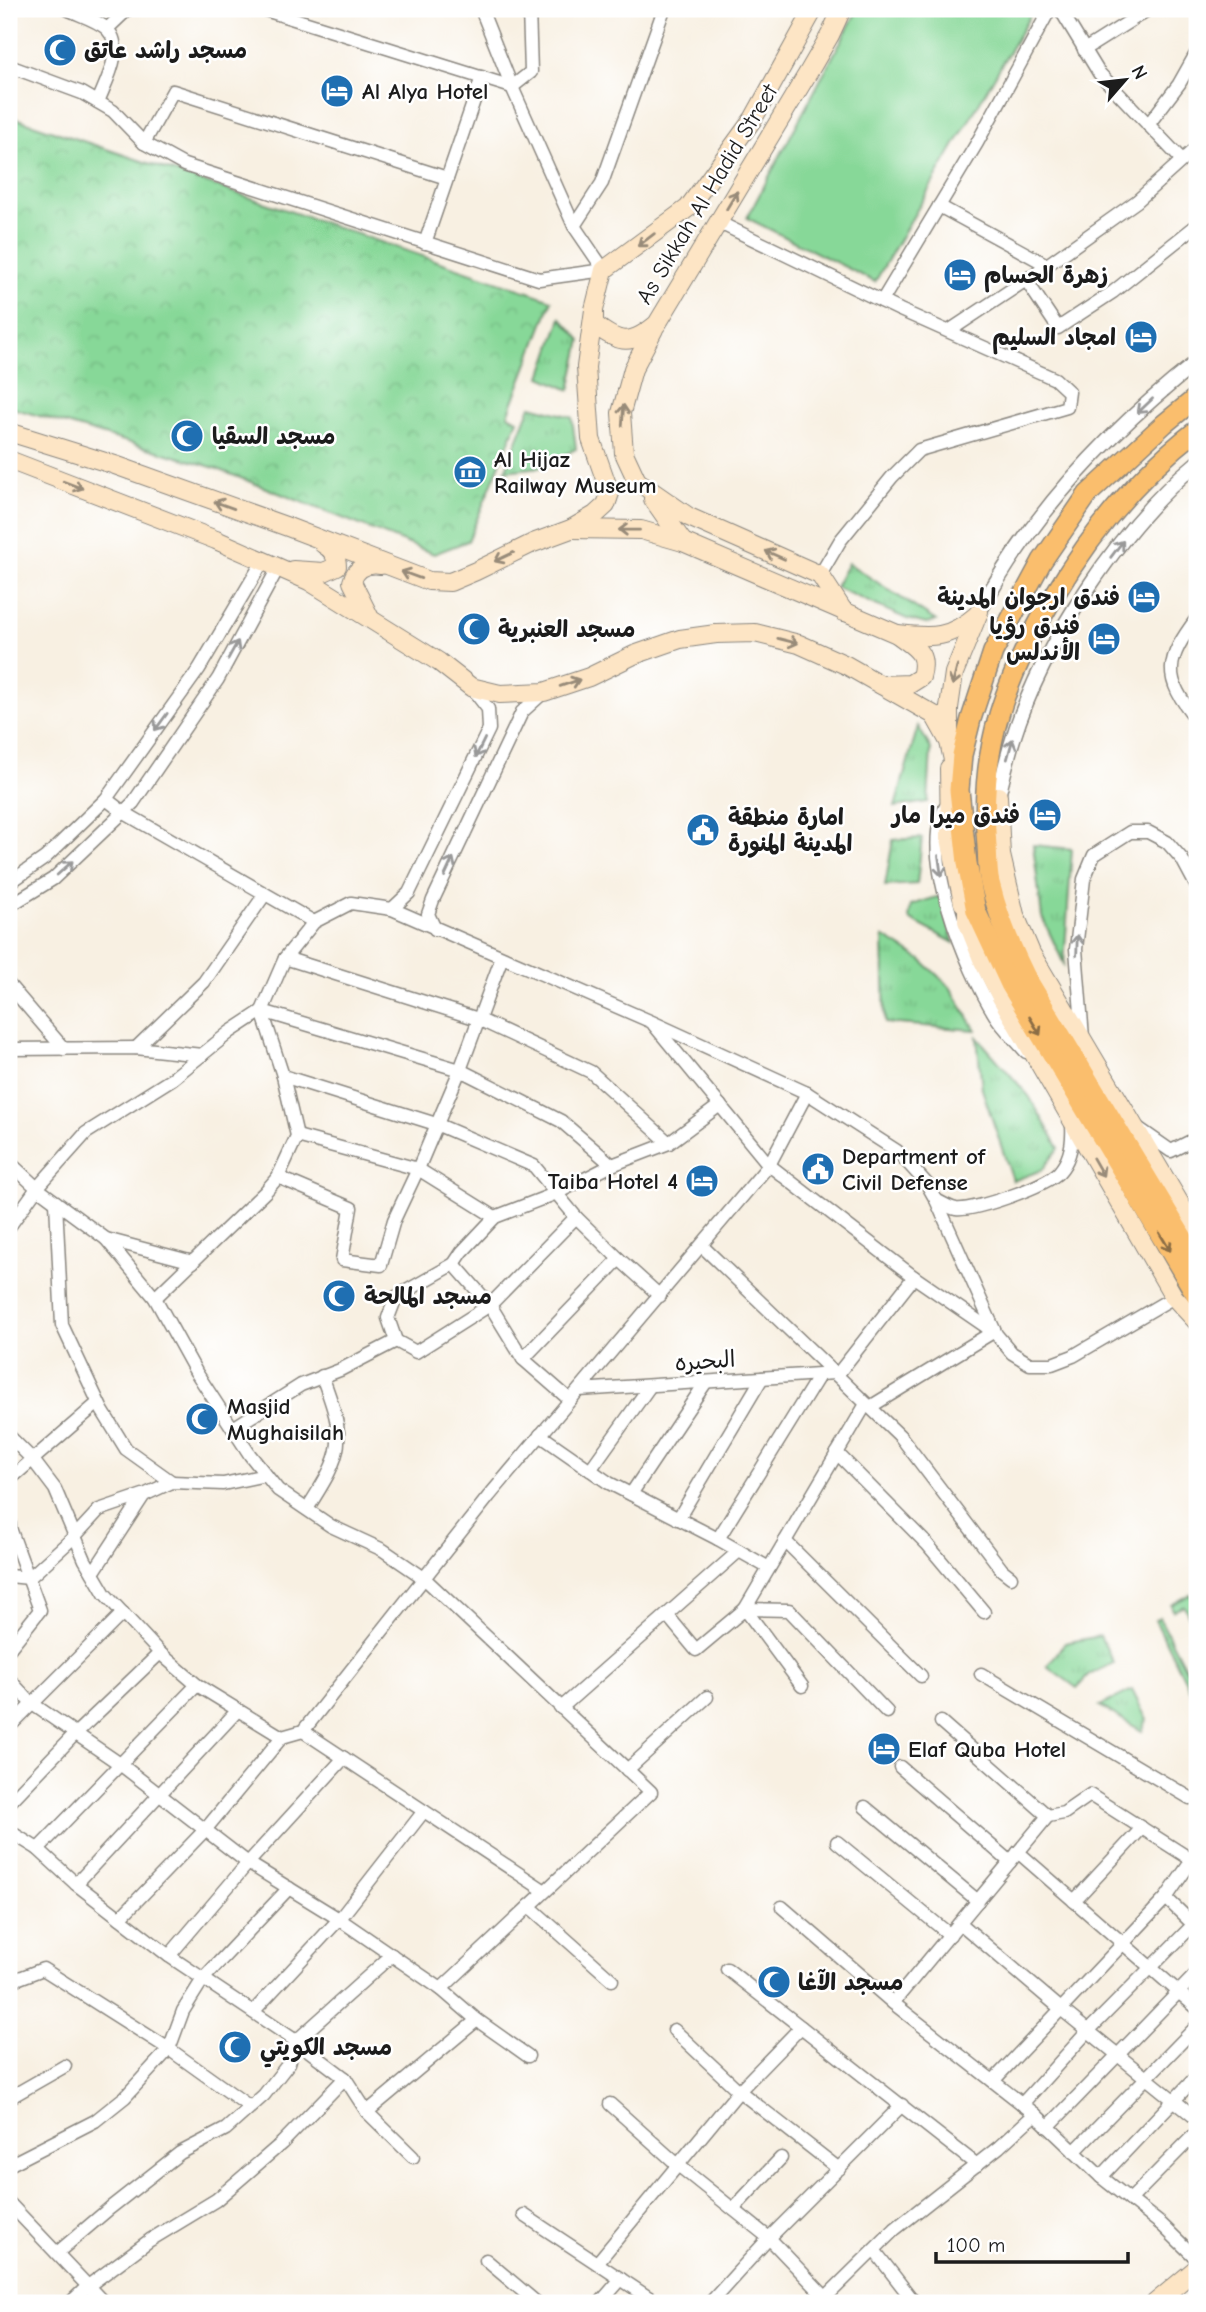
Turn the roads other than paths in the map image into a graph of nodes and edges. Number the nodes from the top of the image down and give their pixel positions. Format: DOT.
graph roads {
  1 [pos="67,9"];
  2 [pos="128,9"];
  3 [pos="262,9"];
  4 [pos="481,9"];
  5 [pos="529,9"];
  6 [pos="664,9"];
  7 [pos="814,9"];
  8 [pos="842,9"];
  9 [pos="1050,9"];
  10 [pos="1060,9"];
  11 [pos="1149,9"];
  12 [pos="107,29"];
  13 [pos="1084,50"];
  14 [pos="1197,52"];
  15 [pos="9,66"];
  16 [pos="482,77"];
  17 [pos="512,87"];
  18 [pos="98,102"];
  19 [pos="1148,125"];
  20 [pos="144,143"];
  21 [pos="1197,147"];
  22 [pos="1182,160"];
  23 [pos="447,178"];
  24 [pos="939,206"];
  25 [pos="1197,225"];
  26 [pos="574,226"];
  27 [pos="717,226"];
  28 [pos="425,243"];
  29 [pos="1048,265"];
  30 [pos="604,270"];
  31 [pos="1026,280"];
  32 [pos="882,301"];
  33 [pos="594,310"];
  34 [pos="657,324"];
  35 [pos="948,331"];
  36 [pos="1197,362"];
  37 [pos="1197,397"];
  38 [pos="1197,430"];
  39 [pos="9,432"];
  40 [pos="9,460"];
  41 [pos="1197,463"];
  42 [pos="641,485"];
  43 [pos="610,493"];
  44 [pos="288,527"];
  45 [pos="571,529"];
  46 [pos="683,542"];
  47 [pos="271,564"];
  48 [pos="385,565"];
  49 [pos="820,575"];
  50 [pos="844,611"];
  51 [pos="979,612"];
  52 [pos="1197,618"];
  53 [pos="371,619"];
  54 [pos="897,635"];
  55 [pos="199,669"];
  56 [pos="218,679"];
  57 [pos="881,685"];
  58 [pos="471,687"];
  59 [pos="544,692"];
  60 [pos="1197,720"];
  61 [pos="949,743"];
  62 [pos="955,796"];
  63 [pos="106,799"];
  64 [pos="991,803"];
  65 [pos="124,812"];
  66 [pos="967,863"];
  67 [pos="989,880"];
  68 [pos="9,883"];
  69 [pos="1197,887"];
  70 [pos="265,894"];
  71 [pos="9,906"];
  72 [pos="392,909"];
  73 [pos="1015,915"];
  74 [pos="967,921"];
  75 [pos="314,922"];
  76 [pos="436,929"];
  77 [pos="1000,944"];
  78 [pos="502,957"];
  79 [pos="285,958"];
  80 [pos="9,985"];
  81 [pos="262,1012"];
  82 [pos="478,1018"];
  83 [pos="652,1022"];
  84 [pos="1083,1038"];
  85 [pos="136,1048"];
  86 [pos="9,1049"];
  87 [pos="64,1049"];
  88 [pos="202,1055"];
  89 [pos="460,1070"];
  90 [pos="283,1076"];
  91 [pos="1046,1077"];
  92 [pos="807,1093"];
  93 [pos="720,1105"];
  94 [pos="1071,1121"];
  95 [pos="436,1124"];
  96 [pos="1133,1125"];
  97 [pos="298,1136"];
  98 [pos="1197,1138"];
  99 [pos="669,1143"];
  100 [pos="9,1162"];
  101 [pos="612,1165"];
  102 [pos="769,1165"];
  103 [pos="418,1169"];
  104 [pos="278,1177"];
  105 [pos="37,1188"];
  106 [pos="558,1193"];
  107 [pos="936,1200"];
  108 [pos="56,1202"];
  109 [pos="495,1217"];
  110 [pos="576,1217"];
  111 [pos="9,1227"];
  112 [pos="1197,1232"];
  113 [pos="106,1239"];
  114 [pos="702,1246"];
  115 [pos="619,1259"];
  116 [pos="1197,1261"];
  117 [pos="193,1262"];
  118 [pos="454,1264"];
  119 [pos="914,1277"];
  120 [pos="660,1296"];
  121 [pos="1197,1296"];
  122 [pos="1174,1297"];
  123 [pos="155,1298"];
  124 [pos="490,1306"];
  125 [pos="1197,1322"];
  126 [pos="995,1333"];
  127 [pos="396,1341"];
  128 [pos="523,1359"];
  129 [pos="820,1374"];
  130 [pos="836,1374"];
  131 [pos="322,1376"];
  132 [pos="762,1378"];
  133 [pos="706,1382"];
  134 [pos="650,1385"];
  135 [pos="575,1395"];
  136 [pos="98,1403"];
  137 [pos="868,1406"];
  138 [pos="233,1428"];
  139 [pos="540,1435"];
  140 [pos="9,1436"];
  141 [pos="837,1453"];
  142 [pos="33,1460"];
  143 [pos="590,1470"];
  144 [pos="266,1475"];
  145 [pos="9,1480"];
  146 [pos="172,1482"];
  147 [pos="144,1494"];
  148 [pos="631,1494"];
  149 [pos="307,1509"];
  150 [pos="9,1512"];
  151 [pos="678,1519"];
  152 [pos="75,1536"];
  153 [pos="718,1539"];
  154 [pos="785,1541"];
  155 [pos="738,1551"];
  156 [pos="769,1568"];
  157 [pos="93,1573"];
  158 [pos="9,1576"];
  159 [pos="1011,1577"];
  160 [pos="29,1578"];
  161 [pos="424,1578"];
  162 [pos="746,1609"];
  163 [pos="984,1612"];
  164 [pos="123,1613"];
  165 [pos="667,1615"];
  166 [pos="9,1649"];
  167 [pos="160,1653"];
  168 [pos="981,1674"];
  169 [pos="921,1676"];
  170 [pos="9,1679"];
  171 [pos="197,1685"];
  172 [pos="802,1686"];
  173 [pos="707,1697"];
  174 [pos="31,1703"];
  175 [pos="561,1708"];
  176 [pos="238,1710"];
  177 [pos="887,1712"];
  178 [pos="941,1722"];
  179 [pos="9,1727"];
  180 [pos="303,1731"];
  181 [pos="74,1735"];
  182 [pos="282,1737"];
  183 [pos="344,1758"];
  184 [pos="120,1765"];
  185 [pos="900,1767"];
  186 [pos="626,1770"];
  187 [pos="159,1794"];
  188 [pos="1190,1798"];
  189 [pos="9,1803"];
  190 [pos="865,1807"];
  191 [pos="424,1811"];
  192 [pos="1048,1816"];
  193 [pos="1142,1828"];
  194 [pos="205,1830"];
  195 [pos="9,1831"];
  196 [pos="837,1842"];
  197 [pos="38,1849"];
  198 [pos="1014,1857"];
  199 [pos="1195,1857"];
  200 [pos="248,1863"];
  201 [pos="76,1884"];
  202 [pos="289,1888"];
  203 [pos="545,1891"];
  204 [pos="1166,1898"];
  205 [pos="978,1901"];
  206 [pos="1074,1901"];
  207 [pos="529,1906"];
  208 [pos="782,1906"];
  209 [pos="120,1918"];
  210 [pos="339,1919"];
  211 [pos="960,1923"];
  212 [pos="1195,1926"];
  213 [pos="950,1935"];
  214 [pos="1122,1943"];
  215 [pos="169,1955"];
  216 [pos="392,1955"];
  217 [pos="1150,1967"];
  218 [pos="727,1969"];
  219 [pos="1197,1973"];
  220 [pos="203,1979"];
  221 [pos="612,1980"];
  222 [pos="9,1982"];
  223 [pos="442,1989"];
  224 [pos="1179,1992"];
  225 [pos="893,2003"];
  226 [pos="1197,2008"];
  227 [pos="1061,2009"];
  228 [pos="253,2012"];
  229 [pos="477,2020"];
  230 [pos="1197,2026"];
  231 [pos="801,2027"];
  232 [pos="674,2030"];
  233 [pos="1088,2031"];
  234 [pos="296,2041"];
  235 [pos="169,2049"];
  236 [pos="1117,2054"];
  237 [pos="528,2056"];
  238 [pos="65,2066"];
  239 [pos="1197,2076"];
  240 [pos="345,2078"];
  241 [pos="1146,2078"];
  242 [pos="993,2081"];
  243 [pos="739,2091"];
  244 [pos="9,2098"];
  245 [pos="1174,2100"];
  246 [pos="610,2104"];
  247 [pos="1022,2104"];
  248 [pos="902,2105"];
  249 [pos="250,2108"];
  250 [pos="367,2112"];
  251 [pos="1035,2114"];
  252 [pos="1197,2119"];
  253 [pos="1048,2127"];
  254 [pos="1197,2132"];
  255 [pos="1074,2152"];
  256 [pos="413,2157"];
  257 [pos="781,2158"];
  258 [pos="9,2165"];
  259 [pos="678,2165"];
  260 [pos="977,2165"];
  261 [pos="839,2169"];
  262 [pos="1101,2177"];
  263 [pos="1130,2200"];
  264 [pos="9,2203"];
  265 [pos="733,2209"];
  266 [pos="524,2215"];
  267 [pos="769,2238"];
  268 [pos="874,2250"];
  269 [pos="57,2253"];
  270 [pos="1197,2259"];
  271 [pos="486,2260"];
  272 [pos="597,2263"];
  273 [pos="1197,2268"];
  274 [pos="621,2279"];
  275 [pos="88,2286"];
  276 [pos="826,2301"];
  277 [pos="910,2301"];
  278 [pos="70,2303"];
  279 [pos="104,2303"];
  280 [pos="537,2303"];
  281 [pos="600,2303"];
  282 [pos="657,2303"];
  283 [pos="710,2303"];
  284 [pos="1155,2303"];
  1 -- 12 [label="street"];
  2 -- 12 [label="street"];
  3 -- 16 [label="street"];
  4 -- 17 [label="street"];
  5 -- 17 [label="street"];
  6 -- 26 [label="street"];
  7 -- 30 [label="main road, As Sikkah Al Hadid Street, one-way"];
  27 -- 8 [label="main road, As Sikkah Al Hadid Street, one-way"];
  9 -- 24 [label="street"];
  10 -- 13 [label="street"];
  11 -- 13 [label="street"];
  12 -- 18 [label="street"];
  13 -- 19 [label="street"];
  14 -- 19 [label="street"];
  15 -- 18 [label="street"];
  16 -- 17 [label="street"];
  16 -- 23 [label="street"];
  17 -- 26 [label="street"];
  18 -- 20 [label="street"];
  19 -- 22 [label="street"];
  20 -- 23 [label="street"];
  20 -- 28 [label="street"];
  21 -- 22 [label="street"];
  22 -- 29 [label="street"];
  23 -- 28 [label="street"];
  24 -- 29 [label="street"];
  24 -- 32 [label="street"];
  25 -- 31 [label="street"];
  26 -- 30 [label="street"];
  27 -- 32 [label="street"];
  27 -- 34 [label="main road, As Sikkah Al Hadid Street"];
  28 -- 30 [label="street"];
  29 -- 31 [label="street"];
  30 -- 33 [label="main road, As Sikkah Al Hadid Street"];
  31 -- 35 [label="street"];
  32 -- 35 [label="street"];
  33 -- 34 [label="main road, As Sikkah Al Hadid Street"];
  33 -- 43 [label="main road"];
  42 -- 34 [label="main road, one-way"];
  35 -- 49 [label="street"];
  36 -- 51 [label="street, one-way"];
  37 -- 62 [label="highway"];
  38 -- 64 [label="highway"];
  44 -- 39 [label="main road, one-way"];
  40 -- 47 [label="main road, one-way"];
  64 -- 41 [label="street, one-way"];
  42 -- 43 [label="main road"];
  42 -- 46 [label="main road"];
  49 -- 42 [label="main road, one-way"];
  43 -- 45 [label="main road"];
  44 -- 47 [label="main road"];
  44 -- 48 [label="main road"];
  46 -- 45 [label="main road, one-way"];
  45 -- 48 [label="main road, one-way"];
  46 -- 50 [label="main road"];
  47 -- 53 [label="main road"];
  47 -- 55 [label="street"];
  56 -- 47 [label="street, one-way"];
  48 -- 53 [label="main road"];
  49 -- 50 [label="main road"];
  50 -- 54 [label="main road"];
  51 -- 54 [label="main road"];
  51 -- 61 [label="main road, one-way"];
  52 -- 60 [label="street"];
  53 -- 58 [label="main road"];
  54 -- 57 [label="main road"];
  55 -- 56 [label="street"];
  55 -- 63 [label="street, one-way"];
  56 -- 65 [label="street"];
  59 -- 57 [label="main road, one-way"];
  57 -- 61 [label="main road"];
  58 -- 59 [label="main road"];
  58 -- 72 [label="street, one-way"];
  76 -- 59 [label="street, one-way"];
  61 -- 62 [label="main road"];
  62 -- 66 [label="highway"];
  62 -- 74 [label="main road"];
  62 -- 91 [label="street, one-way"];
  63 -- 65 [label="street"];
  63 -- 68 [label="street"];
  64 -- 67 [label="highway"];
  64 -- 73 [label="main road"];
  65 -- 70 [label="street"];
  71 -- 65 [label="street, one-way"];
  66 -- 74 [label="main road"];
  66 -- 77 [label="highway"];
  67 -- 73 [label="main road"];
  67 -- 77 [label="highway"];
  84 -- 69 [label="street, one-way"];
  70 -- 75 [label="street"];
  70 -- 85 [label="street"];
  72 -- 75 [label="street"];
  72 -- 76 [label="street"];
  73 -- 84 [label="main road"];
  74 -- 91 [label="main road"];
  75 -- 79 [label="street"];
  76 -- 78 [label="street"];
  77 -- 116 [label="highway"];
  77 -- 121 [label="highway, one-way"];
  78 -- 82 [label="street"];
  78 -- 83 [label="street"];
  79 -- 81 [label="street"];
  79 -- 82 [label="street"];
  80 -- 87 [label="street"];
  81 -- 88 [label="street"];
  81 -- 89 [label="street"];
  81 -- 90 [label="street"];
  82 -- 89 [label="street"];
  82 -- 99 [label="street"];
  83 -- 92 [label="street"];
  83 -- 93 [label="street"];
  84 -- 96 [label="main road"];
  85 -- 87 [label="street"];
  85 -- 88 [label="street"];
  86 -- 87 [label="street"];
  88 -- 105 [label="street"];
  89 -- 95 [label="street"];
  89 -- 101 [label="street"];
  90 -- 95 [label="street"];
  90 -- 97 [label="street"];
  91 -- 94 [label="main road"];
  92 -- 102 [label="street"];
  92 -- 107 [label="street"];
  93 -- 99 [label="street"];
  93 -- 102 [label="street"];
  94 -- 107 [label="street"];
  94 -- 122 [label="main road, one-way"];
  95 -- 103 [label="street"];
  95 -- 106 [label="street"];
  96 -- 98 [label="street"];
  96 -- 112 [label="main road"];
  97 -- 103 [label="street"];
  97 -- 104 [label="street"];
  99 -- 101 [label="street"];
  100 -- 105 [label="street"];
  101 -- 106 [label="street"];
  102 -- 114 [label="street"];
  102 -- 119 [label="street"];
  103 -- 104 [label="street"];
  103 -- 109 [label="street"];
  104 -- 117 [label="street"];
  105 -- 108 [label="street"];
  105 -- 111 [label="street"];
  106 -- 109 [label="street"];
  106 -- 110 [label="street"];
  107 -- 126 [label="street"];
  108 -- 113 [label="street"];
  108 -- 136 [label="street"];
  109 -- 118 [label="street"];
  110 -- 115 [label="street"];
  110 -- 124 [label="street"];
  113 -- 117 [label="street"];
  113 -- 123 [label="street"];
  114 -- 120 [label="street"];
  114 -- 130 [label="street"];
  115 -- 120 [label="street"];
  115 -- 128 [label="street"];
  117 -- 123 [label="street"];
  118 -- 124 [label="street"];
  118 -- 127 [label="street"];
  119 -- 126 [label="street"];
  119 -- 130 [label="street"];
  120 -- 135 [label="street"];
  122 -- 125 [label="main road"];
  122 -- 126 [label="street"];
  123 -- 138 [label="street"];
  124 -- 127 [label="street"];
  124 -- 128 [label="street"];
  126 -- 137 [label="street"];
  127 -- 131 [label="street"];
  128 -- 135 [label="street"];
  129 -- 130 [label="street, البحيره"];
  129 -- 132 [label="street, البحيره"];
  129 -- 153 [label="street"];
  130 -- 137 [label="street"];
  131 -- 138 [label="street"];
  131 -- 149 [label="street"];
  132 -- 133 [label="street, البحيره"];
  132 -- 151 [label="street"];
  133 -- 134 [label="street, البحيره"];
  133 -- 148 [label="street"];
  134 -- 135 [label="street, البحيره"];
  134 -- 143 [label="street"];
  135 -- 139 [label="street"];
  136 -- 142 [label="street"];
  136 -- 146 [label="street"];
  137 -- 141 [label="street"];
  137 -- 159 [label="street"];
  138 -- 144 [label="street"];
  139 -- 143 [label="street"];
  139 -- 161 [label="street"];
  140 -- 142 [label="street"];
  141 -- 154 [label="street"];
  141 -- 163 [label="street"];
  142 -- 145 [label="street"];
  142 -- 152 [label="street"];
  143 -- 148 [label="street"];
  144 -- 146 [label="street"];
  144 -- 149 [label="street"];
  146 -- 147 [label="street"];
  147 -- 152 [label="street"];
  147 -- 157 [label="street"];
  148 -- 151 [label="street"];
  149 -- 161 [label="street"];
  150 -- 160 [label="street"];
  151 -- 153 [label="street"];
  152 -- 157 [label="street"];
  152 -- 160 [label="street"];
  153 -- 155 [label="street"];
  154 -- 156 [label="street"];
  154 -- 169 [label="street"];
  155 -- 156 [label="street"];
  155 -- 165 [label="street"];
  156 -- 162 [label="street"];
  157 -- 164 [label="street"];
  158 -- 160 [label="street"];
  160 -- 166 [label="street"];
  161 -- 175 [label="street"];
  161 -- 180 [label="street"];
  162 -- 165 [label="street"];
  162 -- 172 [label="street"];
  162 -- 177 [label="street"];
  164 -- 167 [label="street"];
  164 -- 174 [label="street"];
  165 -- 175 [label="street"];
  167 -- 171 [label="street"];
  167 -- 181 [label="street"];
  168 -- 188 [label="street"];
  170 -- 174 [label="street"];
  171 -- 176 [label="street"];
  171 -- 184 [label="street"];
  173 -- 186 [label="street"];
  174 -- 179 [label="street"];
  174 -- 181 [label="street"];
  175 -- 186 [label="street"];
  176 -- 182 [label="street"];
  176 -- 187 [label="street"];
  178 -- 192 [label="street"];
  180 -- 182 [label="street"];
  180 -- 183 [label="street"];
  181 -- 184 [label="street"];
  181 -- 189 [label="street"];
  182 -- 194 [label="street"];
  183 -- 191 [label="street"];
  183 -- 200 [label="street"];
  184 -- 187 [label="street"];
  184 -- 197 [label="street"];
  185 -- 198 [label="street"];
  186 -- 203 [label="street"];
  187 -- 194 [label="street"];
  187 -- 201 [label="street"];
  190 -- 205 [label="street"];
  191 -- 203 [label="street"];
  191 -- 210 [label="street"];
  192 -- 193 [label="street"];
  192 -- 198 [label="street"];
  193 -- 199 [label="street"];
  193 -- 206 [label="street"];
  194 -- 200 [label="street"];
  194 -- 209 [label="street"];
  195 -- 197 [label="street"];
  196 -- 213 [label="street"];
  197 -- 201 [label="street"];
  198 -- 205 [label="street"];
  198 -- 206 [label="street"];
  199 -- 204 [label="street"];
  200 -- 202 [label="street"];
  200 -- 215 [label="street"];
  201 -- 209 [label="street"];
  202 -- 210 [label="street"];
  202 -- 220 [label="street"];
  203 -- 207 [label="street"];
  204 -- 212 [label="street"];
  204 -- 214 [label="street"];
  205 -- 211 [label="street"];
  206 -- 214 [label="street"];
  207 -- 221 [label="street"];
  207 -- 223 [label="street"];
  208 -- 225 [label="street"];
  209 -- 215 [label="street"];
  210 -- 216 [label="street"];
  210 -- 228 [label="street"];
  211 -- 213 [label="street"];
  211 -- 227 [label="street"];
  212 -- 217 [label="street"];
  213 -- 225 [label="street"];
  214 -- 217 [label="street"];
  214 -- 227 [label="street"];
  215 -- 220 [label="street"];
  216 -- 223 [label="street"];
  216 -- 234 [label="street"];
  217 -- 224 [label="street"];
  217 -- 233 [label="street"];
  218 -- 231 [label="street"];
  219 -- 224 [label="street"];
  220 -- 228 [label="street"];
  220 -- 235 [label="street"];
  222 -- 235 [label="street"];
  223 -- 229 [label="street"];
  224 -- 226 [label="street"];
  224 -- 236 [label="street"];
  225 -- 242 [label="street"];
  227 -- 233 [label="street"];
  227 -- 242 [label="street"];
  228 -- 234 [label="street"];
  229 -- 237 [label="street"];
  229 -- 250 [label="street"];
  230 -- 241 [label="street"];
  231 -- 243 [label="street"];
  231 -- 248 [label="street"];
  232 -- 243 [label="street"];
  233 -- 236 [label="street"];
  233 -- 247 [label="street"];
  234 -- 240 [label="street"];
  234 -- 249 [label="street"];
  235 -- 249 [label="street"];
  235 -- 258 [label="street"];
  236 -- 241 [label="street"];
  236 -- 253 [label="street"];
  238 -- 244 [label="street"];
  239 -- 245 [label="street"];
  240 -- 250 [label="street"];
  240 -- 275 [label="street"];
  241 -- 245 [label="street"];
  241 -- 255 [label="street"];
  242 -- 247 [label="street"];
  243 -- 259 [label="street"];
  243 -- 261 [label="street"];
  245 -- 252 [label="street"];
  245 -- 262 [label="street"];
  246 -- 259 [label="street"];
  247 -- 251 [label="street"];
  248 -- 260 [label="street"];
  248 -- 261 [label="street"];
  249 -- 269 [label="street"];
  250 -- 256 [label="street"];
  251 -- 253 [label="street"];
  251 -- 260 [label="street"];
  253 -- 255 [label="street"];
  254 -- 263 [label="street"];
  255 -- 262 [label="street"];
  257 -- 265 [label="street"];
  259 -- 265 [label="street"];
  259 -- 272 [label="street"];
  260 -- 268 [label="street"];
  261 -- 267 [label="street"];
  262 -- 263 [label="street"];
  263 -- 270 [label="street"];
  264 -- 269 [label="street"];
  265 -- 267 [label="street"];
  266 -- 272 [label="street"];
  267 -- 276 [label="street"];
  267 -- 283 [label="street"];
  268 -- 276 [label="street"];
  268 -- 277 [label="street"];
  269 -- 275 [label="street"];
  271 -- 280 [label="street"];
  272 -- 274 [label="street"];
  273 -- 284 [label="main road"];
  274 -- 281 [label="street"];
  274 -- 282 [label="street"];
  275 -- 278 [label="street"];
  275 -- 279 [label="street"];
}
